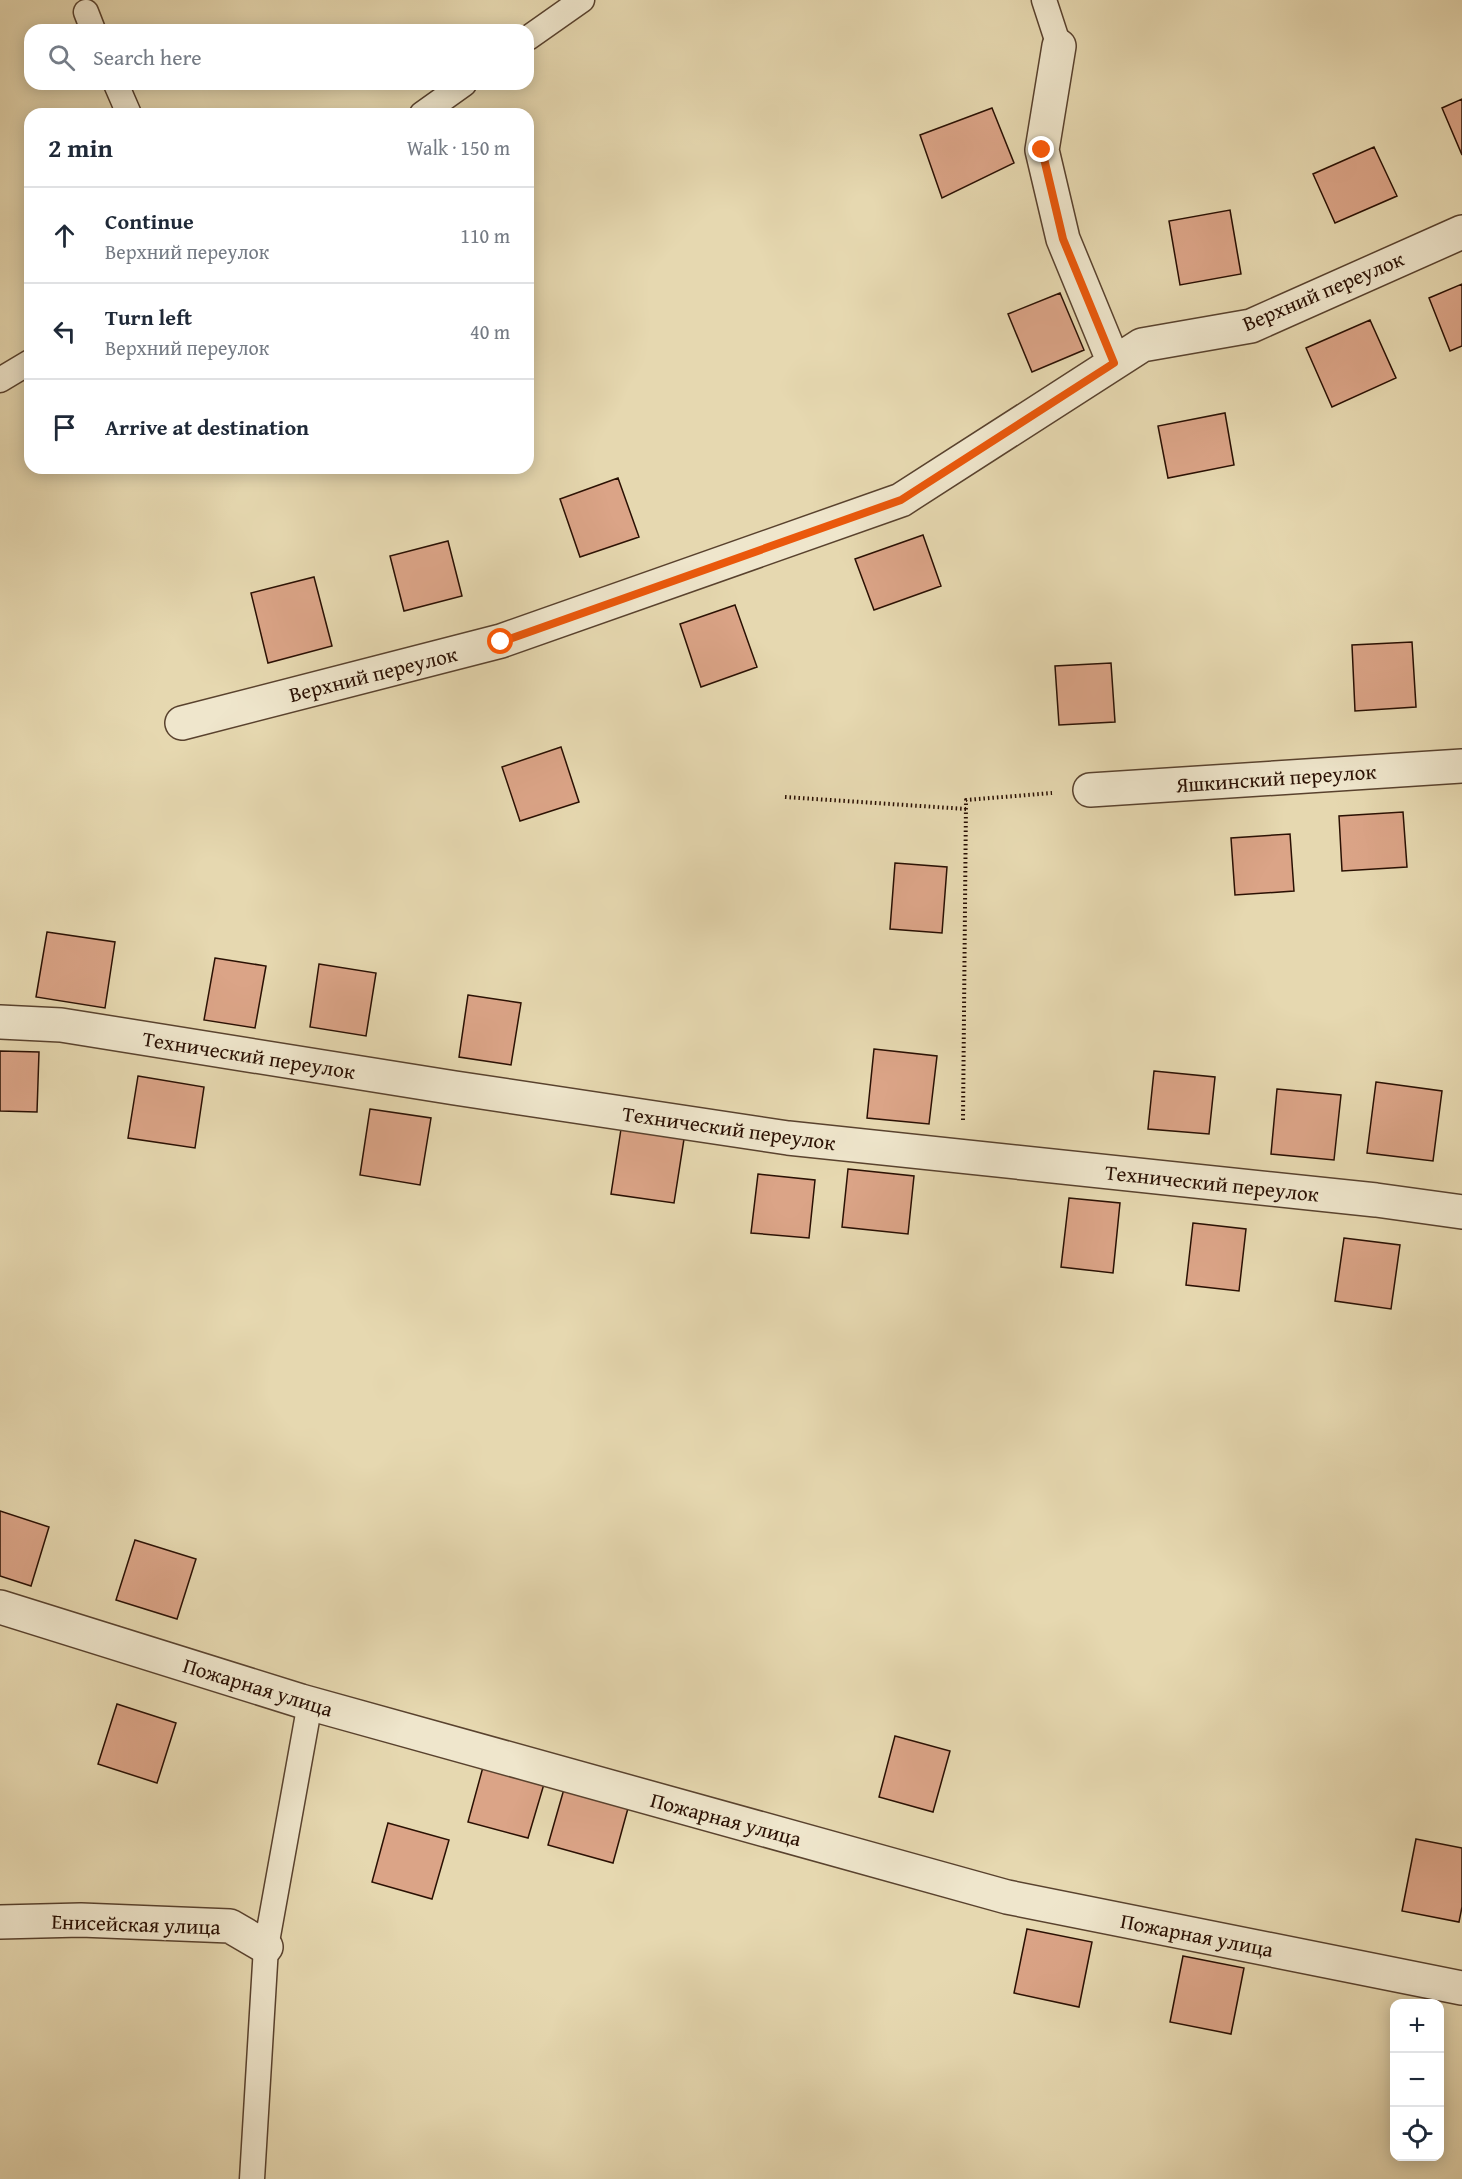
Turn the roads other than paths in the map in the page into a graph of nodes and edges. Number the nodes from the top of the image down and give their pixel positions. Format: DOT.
graph roads {
  1 [pos="582,0"];
  2 [pos="1044,0"];
  3 [pos="534,34"];
  4 [pos="1059,46"];
  5 [pos="119,90"];
  6 [pos="456,90"];
  7 [pos="126,108"];
  8 [pos="430,108"];
  9 [pos="1462,232"];
  10 [pos="1114,363"];
  11 [pos="24,366"];
  12 [pos="0,380"];
  13 [pos="182,723"];
  14 [pos="1462,766"];
  15 [pos="1090,790"];
  16 [pos="0,1022"];
  17 [pos="1462,1212"];
  18 [pos="0,1607"];
  19 [pos="310,1704"];
  20 [pos="0,1922"];
  21 [pos="266,1947"];
  22 [pos="1462,1988"];
  23 [pos="252,2179"];
  1 -- 3 [label="lane"];
  2 -- 4 [label="lane"];
  4 -- 10 [label="street"];
  5 -- 7 [label="lane"];
  6 -- 8 [label="lane"];
  9 -- 10 [label="street, Верхний переулок"];
  10 -- 13 [label="street, Верхний переулок"];
  11 -- 12 [label="lane"];
  14 -- 15 [label="street, Яшкинский переулок"];
  16 -- 17 [label="street, Технический переулок"];
  18 -- 19 [label="street, Пожарная улица"];
  19 -- 21 [label="lane"];
  19 -- 22 [label="street, Пожарная улица"];
  20 -- 21 [label="street, Енисейская улица"];
  21 -- 23 [label="lane"];
}
